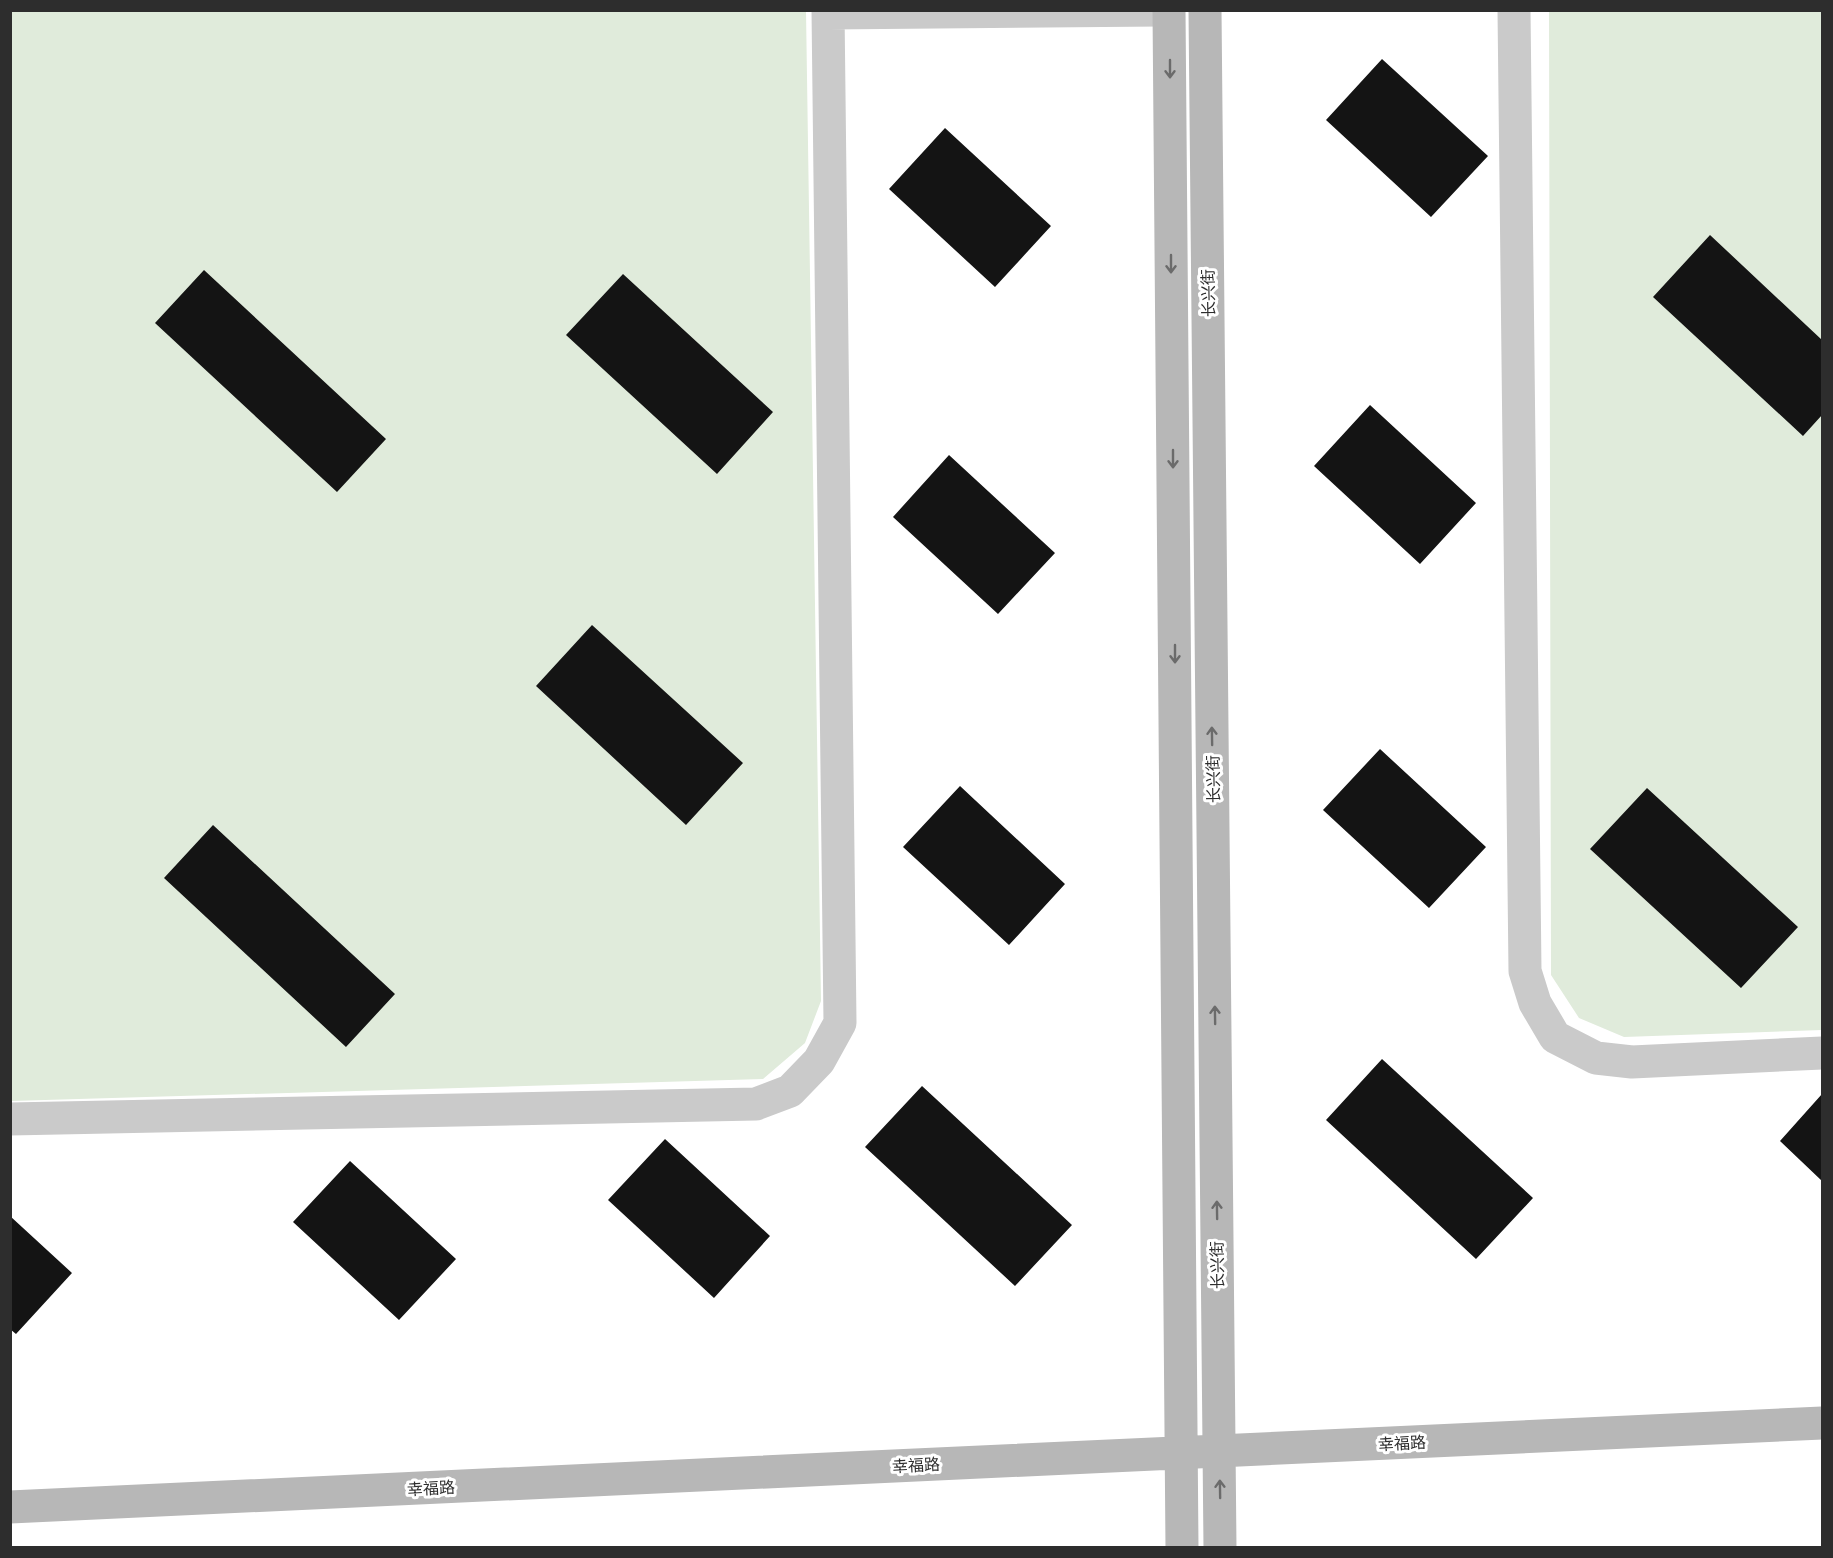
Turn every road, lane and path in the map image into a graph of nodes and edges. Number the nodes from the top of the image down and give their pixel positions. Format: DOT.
graph roads {
  1 [pos="1161,10"];
  2 [pos="1169,10"];
  3 [pos="1205,10"];
  4 [pos="1514,10"];
  5 [pos="828,12"];
  6 [pos="1822,1053"];
  7 [pos="10,1119"];
  8 [pos="1822,1423"];
  9 [pos="1219,1451"];
  10 [pos="1182,1453"];
  11 [pos="10,1508"];
  12 [pos="1182,1548"];
  13 [pos="1220,1548"];
  1 -- 5 [label="street"];
  2 -- 10 [label="street, one-way"];
  9 -- 3 [label="street, 长兴街, one-way"];
  4 -- 6 [label="street"];
  5 -- 7 [label="street"];
  8 -- 9 [label="street, 幸福路"];
  9 -- 10 [label="street, 幸福路"];
  13 -- 9 [label="street, 长兴街, one-way"];
  10 -- 11 [label="street, 幸福路"];
  10 -- 12 [label="street"];
}
